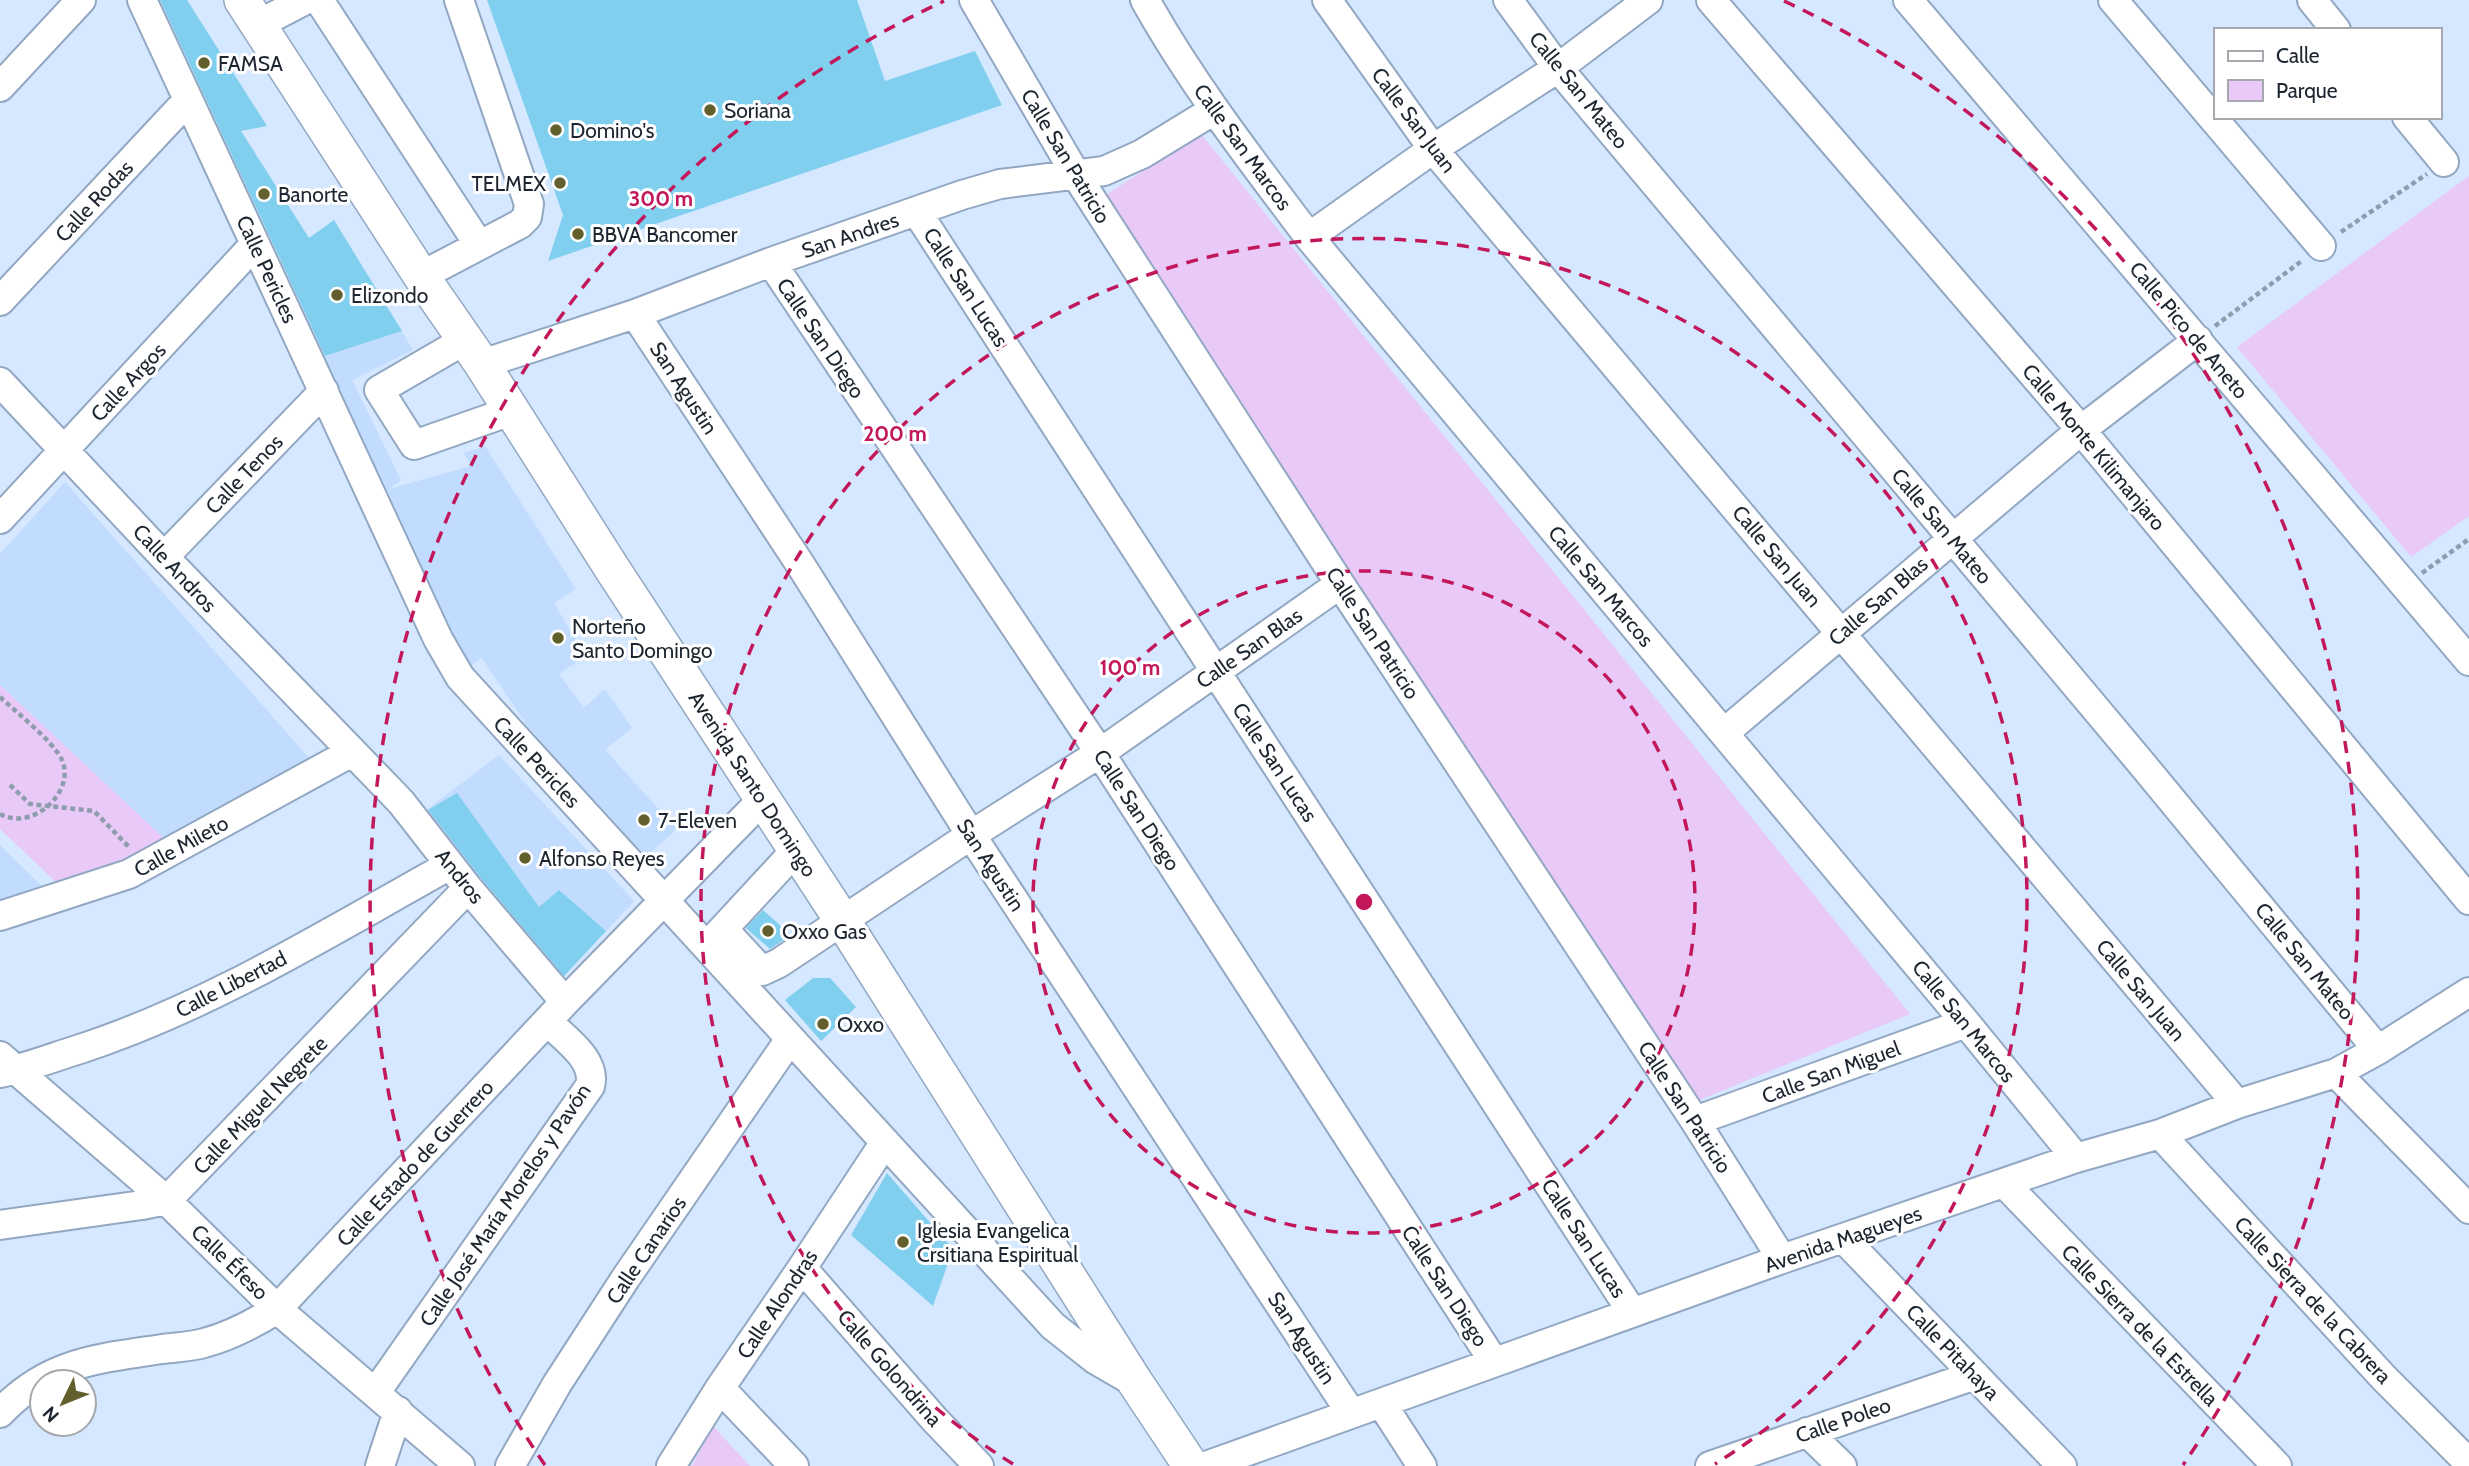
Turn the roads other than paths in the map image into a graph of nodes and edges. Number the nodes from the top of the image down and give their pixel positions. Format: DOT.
graph roads {
  1 [pos="81,0"];
  2 [pos="142,0"];
  3 [pos="305,0"];
  4 [pos="319,0"];
  5 [pos="458,0"];
  6 [pos="974,0"];
  7 [pos="1145,0"];
  8 [pos="1327,0"];
  9 [pos="1508,0"];
  10 [pos="1648,0"];
  11 [pos="1712,0"];
  12 [pos="1908,0"];
  13 [pos="2113,0"];
  14 [pos="2312,0"];
  15 [pos="251,12"];
  16 [pos="2334,28"];
  17 [pos="1558,68"];
  18 [pos="0,87"];
  19 [pos="188,100"];
  20 [pos="1214,110"];
  21 [pos="2409,119"];
  22 [pos="1433,149"];
  23 [pos="2444,162"];
  24 [pos="1076,175"];
  25 [pos="917,212"];
  26 [pos="1309,237"];
  27 [pos="255,244"];
  28 [pos="479,245"];
  29 [pos="2321,246"];
  30 [pos="771,262"];
  31 [pos="421,276"];
  32 [pos="0,301"];
  33 [pos="635,314"];
  34 [pos="2197,340"];
  35 [pos="473,352"];
  36 [pos="0,382"];
  37 [pos="324,391"];
  38 [pos="511,411"];
  39 [pos="2081,430"];
  40 [pos="65,450"];
  41 [pos="0,519"];
  42 [pos="1952,538"];
  43 [pos="164,556"];
  44 [pos="1340,584"];
  45 [pos="1841,633"];
  46 [pos="2469,661"];
  47 [pos="1216,672"];
  48 [pos="1724,733"];
  49 [pos="352,752"];
  50 [pos="1100,753"];
  51 [pos="763,799"];
  52 [pos="971,835"];
  53 [pos="796,849"];
  54 [pos="450,865"];
  55 [pos="468,888"];
  56 [pos="667,900"];
  57 [pos="2469,900"];
  58 [pos="0,916"];
  59 [pos="842,920"];
  60 [pos="715,938"];
  61 [pos="750,976"];
  62 [pos="2466,1001"];
  63 [pos="557,1012"];
  64 [pos="1966,1023"];
  65 [pos="790,1039"];
  66 [pos="2378,1050"];
  67 [pos="5,1066"];
  68 [pos="2336,1073"];
  69 [pos="2237,1104"];
  70 [pos="1695,1121"];
  71 [pos="2160,1135"];
  72 [pos="885,1142"];
  73 [pos="2076,1158"];
  74 [pos="2004,1183"];
  75 [pos="166,1199"];
  76 [pos="2469,1209"];
  77 [pos="0,1225"];
  78 [pos="1844,1239"];
  79 [pos="1782,1259"];
  80 [pos="802,1268"];
  81 [pos="278,1309"];
  82 [pos="1632,1312"];
  83 [pos="1494,1362"];
  84 [pos="1975,1375"];
  85 [pos="1135,1382"];
  86 [pos="720,1388"];
  87 [pos="376,1392"];
  88 [pos="1382,1404"];
  89 [pos="398,1411"];
  90 [pos="0,1413"];
  91 [pos="1351,1413"];
  92 [pos="1807,1432"];
  93 [pos="2469,1463"];
  94 [pos="380,1466"];
  95 [pos="460,1466"];
  96 [pos="510,1466"];
  97 [pos="671,1466"];
  98 [pos="794,1466"];
  99 [pos="979,1466"];
  100 [pos="1191,1466"];
  101 [pos="1206,1466"];
  102 [pos="1422,1466"];
  103 [pos="1710,1466"];
  104 [pos="1842,1466"];
  105 [pos="2062,1466"];
  106 [pos="2277,1466"];
  1 -- 18 [label="street"];
  2 -- 19 [label="street, Calle Pericles"];
  3 -- 15 [label="street"];
  4 -- 28 [label="street"];
  5 -- 28 [label="street"];
  6 -- 24 [label="street, Calle San Patricio"];
  7 -- 20 [label="street, Calle San Marcos"];
  8 -- 22 [label="street, Calle San Juan"];
  9 -- 17 [label="street, Calle San Mateo"];
  10 -- 17 [label="street"];
  11 -- 39 [label="street, Calle Monte Kilimanjaro"];
  12 -- 34 [label="street, Calle Pico de Aneto"];
  13 -- 29 [label="street"];
  14 -- 16 [label="street"];
  15 -- 31 [label="main road, Avenida Santo Domingo"];
  17 -- 22 [label="street"];
  17 -- 42 [label="street, Calle San Mateo"];
  19 -- 27 [label="street, Calle Pericles"];
  19 -- 32 [label="street, Calle Rodas"];
  20 -- 24 [label="street, San Andres"];
  20 -- 26 [label="street, Calle San Marcos"];
  21 -- 23 [label="street"];
  22 -- 26 [label="street"];
  22 -- 45 [label="street, Calle San Juan"];
  24 -- 25 [label="street, San Andres"];
  24 -- 44 [label="street, Calle San Patricio"];
  25 -- 30 [label="street, San Andres"];
  25 -- 47 [label="street, Calle San Lucas"];
  26 -- 48 [label="street, Calle San Marcos"];
  27 -- 37 [label="street, Calle Pericles"];
  27 -- 40 [label="street, Calle Argos"];
  28 -- 31 [label="street"];
  30 -- 33 [label="street, San Andres"];
  30 -- 50 [label="street, Calle San Diego"];
  31 -- 35 [label="main road, Avenida Santo Domingo"];
  33 -- 35 [label="street, San Andres"];
  33 -- 52 [label="street, San Agustin"];
  34 -- 39 [label="street, Calle San Blas"];
  34 -- 46 [label="street, Calle Pico de Aneto"];
  35 -- 38 [label="main road, Avenida Santo Domingo"];
  35 -- 38 [label="street, San Andres"];
  36 -- 40 [label="street, Calle Andros"];
  37 -- 43 [label="street, Calle Tenos"];
  37 -- 56 [label="street, Calle Pericles"];
  38 -- 51 [label="main road, Avenida Santo Domingo"];
  39 -- 42 [label="street, Calle San Blas"];
  39 -- 57 [label="street, Calle Monte Kilimanjaro"];
  40 -- 41 [label="street, Calle Argos"];
  40 -- 43 [label="street, Calle Andros"];
  42 -- 45 [label="street, Calle San Blas"];
  42 -- 66 [label="street, Calle San Mateo"];
  43 -- 49 [label="street, Calle Andros"];
  44 -- 47 [label="street, Calle San Blas"];
  44 -- 70 [label="street, Calle San Patricio"];
  45 -- 48 [label="street, Calle San Blas"];
  45 -- 69 [label="street, Calle San Juan"];
  47 -- 50 [label="street, Calle San Blas"];
  47 -- 82 [label="street, Calle San Lucas"];
  48 -- 64 [label="street, Calle San Marcos"];
  49 -- 54 [label="street, Andros"];
  49 -- 58 [label="street, Calle Mileto"];
  50 -- 52 [label="street, Calle San Blas"];
  50 -- 83 [label="street, Calle San Diego"];
  51 -- 53 [label="main road, Avenida Santo Domingo"];
  51 -- 56 [label="street, Calle Estado de Guerrero"];
  52 -- 59 [label="street, Calle San Blas"];
  52 -- 91 [label="street, San Agustin"];
  53 -- 59 [label="main road, Avenida Santo Domingo"];
  53 -- 60 [label="street"];
  54 -- 55 [label="street, Andros"];
  54 -- 67 [label="street, Calle Libertad"];
  55 -- 63 [label="street, Andros"];
  55 -- 75 [label="street, Calle Miguel Negrete"];
  56 -- 60 [label="street, Calle Pericles"];
  56 -- 63 [label="street, Calle Estado de Guerrero"];
  59 -- 61 [label="street, Calle San Blas"];
  59 -- 85 [label="main road, Avenida Santo Domingo"];
  60 -- 61 [label="street, Calle Pericles"];
  61 -- 65 [label="street, Calle Pericles"];
  62 -- 66 [label="street, Avenida Magueyes"];
  63 -- 81 [label="street, Calle Estado de Guerrero"];
  63 -- 87 [label="street, Calle José María Morelos y Pavón"];
  64 -- 70 [label="street, Calle San Miguel"];
  64 -- 73 [label="street, Calle San Marcos"];
  65 -- 72 [label="street, Calle Pericles"];
  65 -- 96 [label="street, Calle Canarios"];
  66 -- 68 [label="street, Avenida Magueyes"];
  67 -- 75 [label="street, Calle Éfeso"];
  68 -- 69 [label="street, Avenida Magueyes"];
  68 -- 76 [label="street"];
  69 -- 71 [label="street, Avenida Magueyes"];
  70 -- 79 [label="street, Calle San Patricio"];
  71 -- 73 [label="street, Avenida Magueyes"];
  71 -- 93 [label="street, Calle Sierra de la Cabrera"];
  72 -- 80 [label="street, Calle Alondras"];
  72 -- 85 [label="street, Calle Pericles"];
  73 -- 74 [label="street, Avenida Magueyes"];
  74 -- 78 [label="street, Avenida Magueyes"];
  74 -- 106 [label="street, Calle Sierra de la Estrella"];
  75 -- 77 [label="street"];
  75 -- 81 [label="street, Calle Éfeso"];
  78 -- 79 [label="street, Avenida Magueyes"];
  78 -- 84 [label="street, Calle Pitahaya"];
  79 -- 82 [label="street, Avenida Magueyes"];
  80 -- 86 [label="street, Calle Alondras"];
  80 -- 99 [label="street, Calle Golondrina"];
  81 -- 87 [label="street, Calle Éfeso"];
  81 -- 90 [label="street, Calle Estado de Guerrero"];
  82 -- 83 [label="street, Avenida Magueyes"];
  83 -- 88 [label="street, Avenida Magueyes"];
  84 -- 92 [label="street, Calle Poleo"];
  84 -- 105 [label="street, Calle Pitahaya"];
  85 -- 100 [label="main road, Avenida Santo Domingo"];
  86 -- 97 [label="street, Calle Alondras"];
  86 -- 98 [label="street"];
  87 -- 89 [label="street, Calle Éfeso"];
  88 -- 91 [label="street, Avenida Magueyes"];
  88 -- 102 [label="street"];
  89 -- 94 [label="street"];
  89 -- 95 [label="street, Calle Éfeso"];
  91 -- 101 [label="street, Avenida Magueyes"];
  92 -- 103 [label="street, Calle Poleo"];
  92 -- 104 [label="street"];
}
